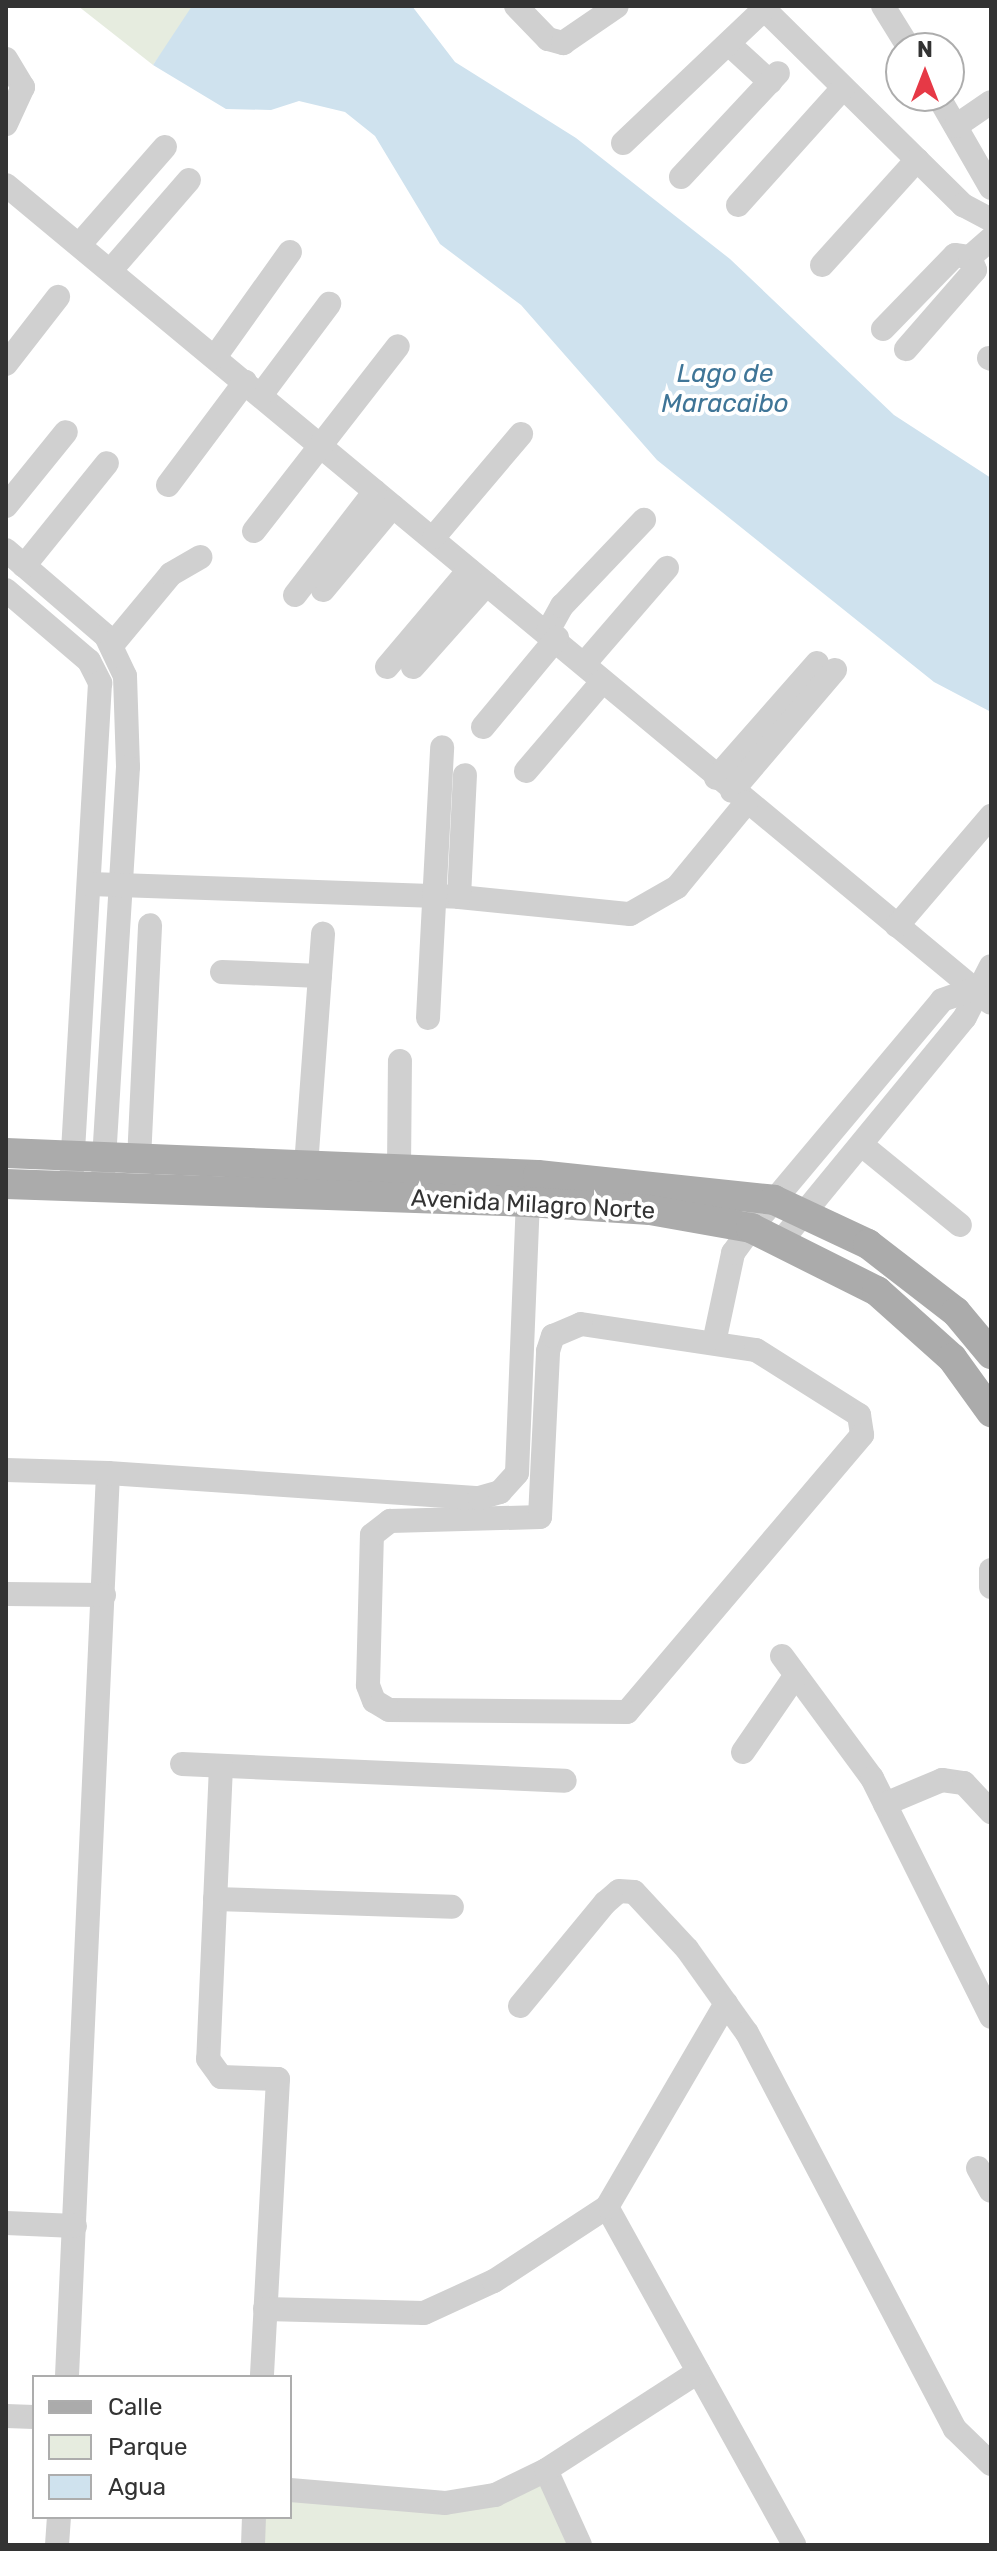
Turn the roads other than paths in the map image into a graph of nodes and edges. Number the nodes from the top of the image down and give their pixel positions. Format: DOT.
graph roads {
  1 [pos="516,6"];
  2 [pos="617,6"];
  3 [pos="883,6"];
  4 [pos="763,8"];
  5 [pos="899,32"];
  6 [pos="732,47"];
  7 [pos="6,59"];
  8 [pos="843,88"];
  9 [pos="991,102"];
  10 [pos="948,112"];
  11 [pos="6,124"];
  12 [pos="956,126"];
  13 [pos="623,143"];
  14 [pos="165,147"];
  15 [pos="917,160"];
  16 [pos="681,177"];
  17 [pos="189,180"];
  18 [pos="6,185"];
  19 [pos="991,188"];
  20 [pos="738,205"];
  21 [pos="991,220"];
  22 [pos="991,239"];
  23 [pos="80,244"];
  24 [pos="290,252"];
  25 [pos="970,257"];
  26 [pos="822,265"];
  27 [pos="111,270"];
  28 [pos="58,297"];
  29 [pos="329,304"];
  30 [pos="883,329"];
  31 [pos="398,346"];
  32 [pos="906,349"];
  33 [pos="215,357"];
  34 [pos="6,364"];
  35 [pos="253,389"];
  36 [pos="66,432"];
  37 [pos="521,434"];
  38 [pos="320,445"];
  39 [pos="107,463"];
  40 [pos="168,485"];
  41 [pos="384,499"];
  42 [pos="6,506"];
  43 [pos="644,520"];
  44 [pos="254,531"];
  45 [pos="434,537"];
  46 [pos="201,557"];
  47 [pos="15,558"];
  48 [pos="667,568"];
  49 [pos="478,577"];
  50 [pos="6,590"];
  51 [pos="323,590"];
  52 [pos="295,595"];
  53 [pos="553,635"];
  54 [pos="112,645"];
  55 [pos="584,664"];
  56 [pos="387,667"];
  57 [pos="413,667"];
  58 [pos="826,667"];
  59 [pos="602,682"];
  60 [pos="483,727"];
  61 [pos="442,747"];
  62 [pos="526,771"];
  63 [pos="465,775"];
  64 [pos="732,790"];
  65 [pos="991,816"];
  66 [pos="121,882"];
  67 [pos="90,884"];
  68 [pos="432,897"];
  69 [pos="459,897"];
  70 [pos="150,925"];
  71 [pos="897,926"];
  72 [pos="323,934"];
  73 [pos="991,966"];
  74 [pos="222,972"];
  75 [pos="320,976"];
  76 [pos="982,996"];
  77 [pos="428,1018"];
  78 [pos="400,1061"];
  79 [pos="108,1090"];
  80 [pos="141,1090"];
  81 [pos="863,1146"];
  82 [pos="6,1153"];
  83 [pos="74,1156"];
  84 [pos="139,1160"];
  85 [pos="306,1166"];
  86 [pos="399,1170"];
  87 [pos="104,1173"];
  88 [pos="6,1184"];
  89 [pos="71,1186"];
  90 [pos="774,1200"];
  91 [pos="528,1202"];
  92 [pos="806,1216"];
  93 [pos="960,1225"];
  94 [pos="751,1228"];
  95 [pos="782,1240"];
  96 [pos="715,1338"];
  97 [pos="990,1350"];
  98 [pos="991,1412"];
  99 [pos="6,1470"];
  100 [pos="108,1473"];
  101 [pos="991,1570"];
  102 [pos="991,1587"];
  103 [pos="6,1594"];
  104 [pos="104,1595"];
  105 [pos="743,1752"];
  106 [pos="182,1764"];
  107 [pos="221,1766"];
  108 [pos="565,1781"];
  109 [pos="885,1804"];
  110 [pos="991,1812"];
  111 [pos="215,1899"];
  112 [pos="452,1907"];
  113 [pos="726,2003"];
  114 [pos="520,2006"];
  115 [pos="991,2017"];
  116 [pos="978,2168"];
  117 [pos="991,2191"];
  118 [pos="607,2207"];
  119 [pos="6,2223"];
  120 [pos="75,2226"];
  121 [pos="265,2309"];
  122 [pos="698,2372"];
  123 [pos="67,2375"];
  124 [pos="262,2375"];
  125 [pos="6,2416"];
  126 [pos="32,2417"];
  127 [pos="991,2464"];
  128 [pos="546,2470"];
  129 [pos="292,2490"];
  130 [pos="59,2519"];
  131 [pos="254,2519"];
  132 [pos="57,2545"];
  133 [pos="253,2545"];
  134 [pos="580,2545"];
  135 [pos="794,2545"];
  1 -- 2 [label="street"];
  3 -- 5 [label="street"];
  4 -- 6 [label="street"];
  4 -- 8 [label="street"];
  6 -- 13 [label="street"];
  6 -- 16 [label="street"];
  7 -- 11 [label="street"];
  8 -- 15 [label="street"];
  8 -- 20 [label="street"];
  9 -- 12 [label="street"];
  10 -- 12 [label="street"];
  12 -- 19 [label="street"];
  14 -- 23 [label="street"];
  15 -- 21 [label="street"];
  15 -- 26 [label="street"];
  17 -- 27 [label="street"];
  18 -- 23 [label="street"];
  22 -- 25 [label="street"];
  23 -- 27 [label="street"];
  24 -- 33 [label="street"];
  25 -- 30 [label="street"];
  25 -- 32 [label="street"];
  27 -- 33 [label="street"];
  28 -- 34 [label="street"];
  29 -- 35 [label="street"];
  31 -- 38 [label="street"];
  33 -- 35 [label="street"];
  35 -- 38 [label="street"];
  35 -- 40 [label="street"];
  36 -- 42 [label="street"];
  37 -- 45 [label="street"];
  38 -- 41 [label="street"];
  38 -- 44 [label="street"];
  39 -- 47 [label="street"];
  41 -- 45 [label="street"];
  41 -- 51 [label="street"];
  41 -- 52 [label="street"];
  43 -- 53 [label="street"];
  45 -- 49 [label="street"];
  46 -- 54 [label="street"];
  47 -- 54 [label="street"];
  48 -- 55 [label="street"];
  49 -- 53 [label="street"];
  49 -- 56 [label="street"];
  49 -- 57 [label="street"];
  50 -- 67 [label="street"];
  53 -- 55 [label="street"];
  53 -- 60 [label="street"];
  54 -- 66 [label="street"];
  55 -- 59 [label="street"];
  58 -- 64 [label="street"];
  59 -- 62 [label="street"];
  59 -- 64 [label="street"];
  61 -- 68 [label="street"];
  63 -- 69 [label="street"];
  64 -- 69 [label="street"];
  64 -- 71 [label="street"];
  65 -- 71 [label="street"];
  66 -- 67 [label="street"];
  66 -- 68 [label="street"];
  66 -- 79 [label="street"];
  67 -- 83 [label="street"];
  68 -- 69 [label="street"];
  68 -- 77 [label="street"];
  70 -- 80 [label="street"];
  71 -- 76 [label="street"];
  72 -- 75 [label="street"];
  73 -- 76 [label="street"];
  74 -- 75 [label="street"];
  75 -- 85 [label="street"];
  76 -- 81 [label="street"];
  76 -- 90 [label="street"];
  78 -- 86 [label="street"];
  79 -- 80 [label="street"];
  79 -- 87 [label="street"];
  80 -- 84 [label="street"];
  81 -- 92 [label="street"];
  81 -- 93 [label="street"];
  82 -- 83 [label="main road, Avenida Milagro Norte"];
  83 -- 87 [label="main road, Avenida Milagro Norte"];
  83 -- 89 [label="street"];
  84 -- 85 [label="main road, Avenida Milagro Norte"];
  84 -- 87 [label="main road, Avenida Milagro Norte"];
  85 -- 86 [label="main road, Avenida Milagro Norte"];
  86 -- 90 [label="main road, Avenida Milagro Norte"];
  87 -- 89 [label="main road, Avenida Milagro Norte"];
  87 -- 91 [label="main road, Avenida Milagro Norte"];
  88 -- 89 [label="main road, Avenida Milagro Norte"];
  90 -- 92 [label="main road, Avenida Milagro Norte"];
  90 -- 94 [label="street"];
  91 -- 94 [label="main road, Avenida Milagro Norte"];
  91 -- 100 [label="street"];
  92 -- 95 [label="street"];
  92 -- 97 [label="main road, Avenida Milagro Norte"];
  94 -- 95 [label="main road, Avenida Milagro Norte"];
  94 -- 96 [label="street"];
  95 -- 98 [label="main road, Avenida Milagro Norte"];
  96 -- 96 [label="street"];
  99 -- 100 [label="street"];
  100 -- 104 [label="street"];
  101 -- 102 [label="street"];
  103 -- 104 [label="street"];
  104 -- 120 [label="street"];
  105 -- 109 [label="street"];
  106 -- 107 [label="street"];
  107 -- 108 [label="street"];
  107 -- 111 [label="street"];
  109 -- 110 [label="street"];
  109 -- 115 [label="street"];
  111 -- 112 [label="street"];
  111 -- 121 [label="street"];
  113 -- 114 [label="street"];
  113 -- 118 [label="street"];
  113 -- 127 [label="street"];
  116 -- 117 [label="street"];
  118 -- 121 [label="street"];
  118 -- 122 [label="street"];
  119 -- 120 [label="street"];
  120 -- 123 [label="street"];
  121 -- 124 [label="street"];
  122 -- 128 [label="street"];
  122 -- 135 [label="street"];
  125 -- 126 [label="street"];
  128 -- 129 [label="street"];
  128 -- 134 [label="street"];
  130 -- 132 [label="street"];
  131 -- 133 [label="street"];
}
